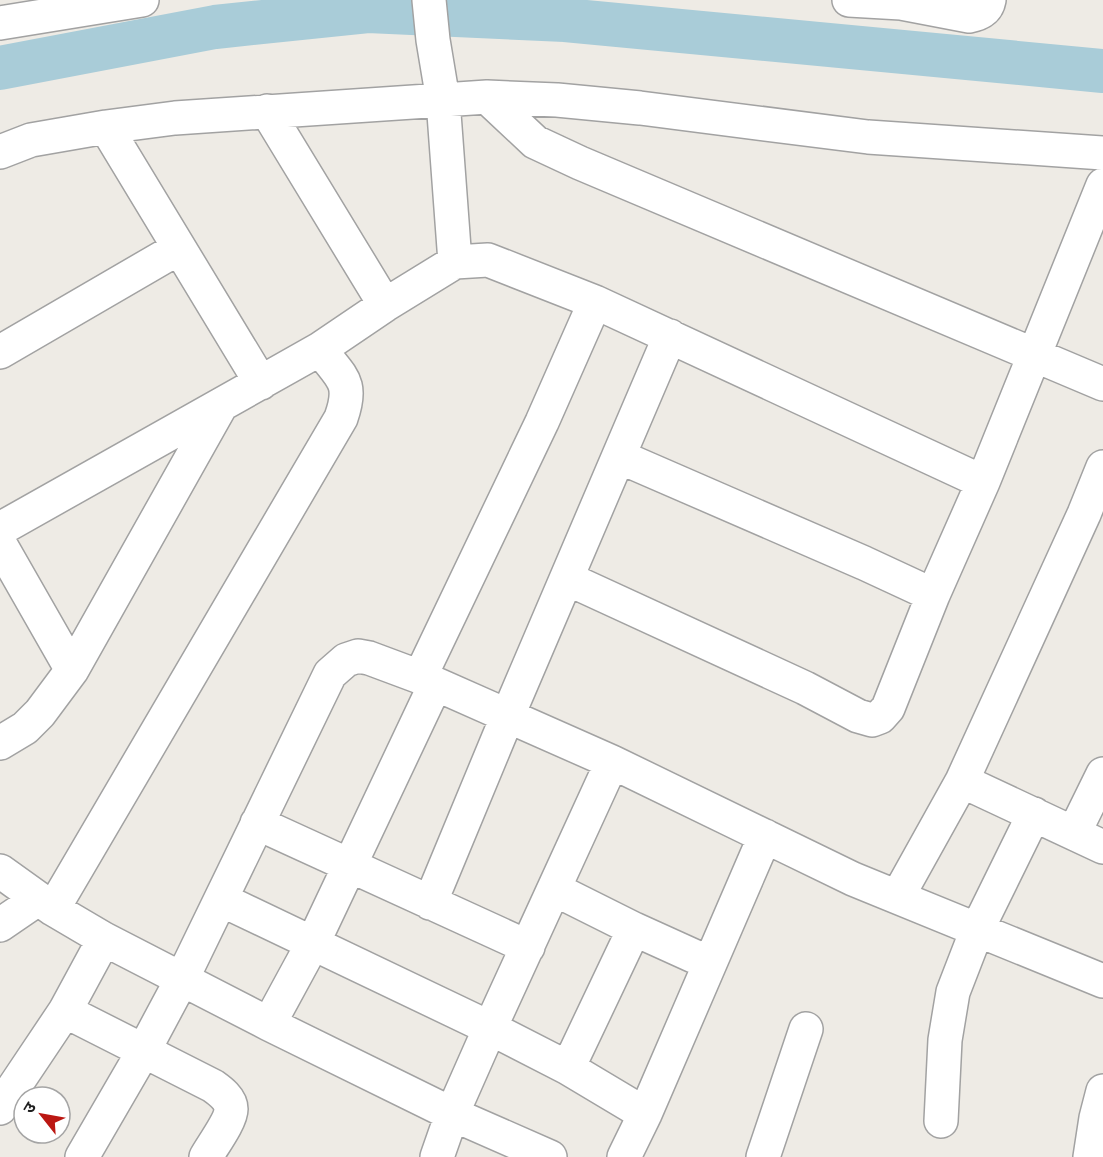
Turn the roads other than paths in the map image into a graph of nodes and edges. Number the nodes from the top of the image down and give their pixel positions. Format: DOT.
graph roads {
  1 [pos="142,0"];
  2 [pos="429,0"];
  3 [pos="849,0"];
  4 [pos="989,0"];
  5 [pos="901,2"];
  6 [pos="46,8"];
  7 [pos="0,23"];
  8 [pos="487,97"];
  9 [pos="443,100"];
  10 [pos="267,111"];
  11 [pos="106,127"];
  12 [pos="0,152"];
  13 [pos="1103,153"];
  14 [pos="1103,185"];
  15 [pos="179,248"];
  16 [pos="455,262"];
  17 [pos="595,302"];
  18 [pos="385,305"];
  19 [pos="670,336"];
  20 [pos="320,350"];
  21 [pos="0,352"];
  22 [pos="1034,355"];
  23 [pos="261,383"];
  24 [pos="1103,384"];
  25 [pos="220,407"];
  26 [pos="620,457"];
  27 [pos="1103,467"];
  28 [pos="983,482"];
  29 [pos="0,529"];
  30 [pos="0,544"];
  31 [pos="568,579"];
  32 [pos="933,595"];
  33 [pos="72,670"];
  34 [pos="427,681"];
  35 [pos="508,715"];
  36 [pos="0,743"];
  37 [pos="612,762"];
  38 [pos="1103,774"];
  39 [pos="962,781"];
  40 [pos="1034,814"];
  41 [pos="257,822"];
  42 [pos="1074,833"];
  43 [pos="765,836"];
  44 [pos="1103,847"];
  45 [pos="349,867"];
  46 [pos="0,871"];
  47 [pos="554,889"];
  48 [pos="898,896"];
  49 [pos="222,900"];
  50 [pos="430,903"];
  51 [pos="45,904"];
  52 [pos="0,925"];
  53 [pos="634,929"];
  54 [pos="977,930"];
  55 [pos="104,939"];
  56 [pos="313,943"];
  57 [pos="528,948"];
  58 [pos="709,963"];
  59 [pos="182,979"];
  60 [pos="1103,981"];
  61 [pos="65,1011"];
  62 [pos="269,1024"];
  63 [pos="490,1028"];
  64 [pos="806,1029"];
  65 [pos="143,1052"];
  66 [pos="568,1068"];
  67 [pos="1103,1091"];
  68 [pos="0,1108"];
  69 [pos="452,1114"];
  70 [pos="645,1114"];
  71 [pos="941,1121"];
  72 [pos="634,1153"];
  73 [pos="82,1157"];
  74 [pos="206,1157"];
  75 [pos="437,1157"];
  76 [pos="550,1157"];
  77 [pos="763,1157"];
  78 [pos="1090,1157"];
  1 -- 6 [label="street"];
  2 -- 9 [label="street"];
  3 -- 5 [label="street"];
  4 -- 5 [label="street"];
  6 -- 7 [label="street"];
  8 -- 9 [label="street"];
  8 -- 13 [label="street"];
  8 -- 22 [label="street"];
  9 -- 10 [label="street"];
  9 -- 16 [label="street"];
  10 -- 11 [label="street"];
  10 -- 18 [label="street"];
  11 -- 12 [label="street"];
  11 -- 15 [label="street"];
  14 -- 22 [label="street"];
  15 -- 21 [label="street"];
  15 -- 23 [label="street"];
  16 -- 17 [label="street"];
  16 -- 18 [label="street"];
  17 -- 19 [label="street"];
  17 -- 34 [label="street"];
  18 -- 20 [label="street"];
  19 -- 26 [label="street"];
  19 -- 28 [label="street"];
  20 -- 23 [label="street"];
  20 -- 51 [label="street"];
  22 -- 24 [label="street"];
  22 -- 28 [label="street"];
  23 -- 25 [label="street"];
  25 -- 29 [label="street"];
  25 -- 33 [label="street"];
  26 -- 31 [label="street"];
  26 -- 32 [label="street"];
  27 -- 39 [label="street"];
  28 -- 32 [label="street"];
  30 -- 33 [label="street"];
  31 -- 32 [label="street"];
  31 -- 35 [label="street"];
  33 -- 36 [label="street"];
  34 -- 35 [label="street"];
  34 -- 41 [label="street"];
  34 -- 45 [label="street"];
  35 -- 37 [label="street"];
  35 -- 50 [label="street"];
  37 -- 43 [label="street"];
  37 -- 47 [label="street"];
  38 -- 42 [label="street"];
  39 -- 40 [label="street"];
  39 -- 48 [label="street"];
  40 -- 42 [label="street"];
  40 -- 54 [label="street"];
  41 -- 45 [label="street"];
  41 -- 49 [label="street"];
  42 -- 44 [label="street"];
  43 -- 48 [label="street"];
  43 -- 58 [label="street"];
  45 -- 50 [label="street"];
  45 -- 56 [label="street"];
  46 -- 51 [label="street"];
  47 -- 53 [label="street"];
  47 -- 57 [label="street"];
  48 -- 54 [label="street"];
  49 -- 56 [label="street"];
  49 -- 59 [label="street"];
  50 -- 57 [label="street"];
  51 -- 52 [label="street"];
  51 -- 55 [label="street"];
  53 -- 58 [label="street"];
  53 -- 66 [label="street"];
  54 -- 60 [label="street"];
  54 -- 71 [label="street"];
  55 -- 59 [label="street"];
  55 -- 61 [label="street"];
  56 -- 62 [label="street"];
  56 -- 63 [label="street"];
  57 -- 63 [label="street"];
  58 -- 70 [label="street"];
  59 -- 62 [label="street"];
  59 -- 65 [label="street"];
  61 -- 65 [label="street"];
  61 -- 68 [label="street"];
  62 -- 69 [label="street"];
  63 -- 66 [label="street"];
  63 -- 69 [label="street"];
  64 -- 77 [label="street"];
  65 -- 73 [label="street"];
  65 -- 74 [label="street"];
  66 -- 70 [label="street"];
  67 -- 78 [label="street"];
  69 -- 75 [label="street"];
  69 -- 76 [label="street"];
  70 -- 72 [label="street"];
}
